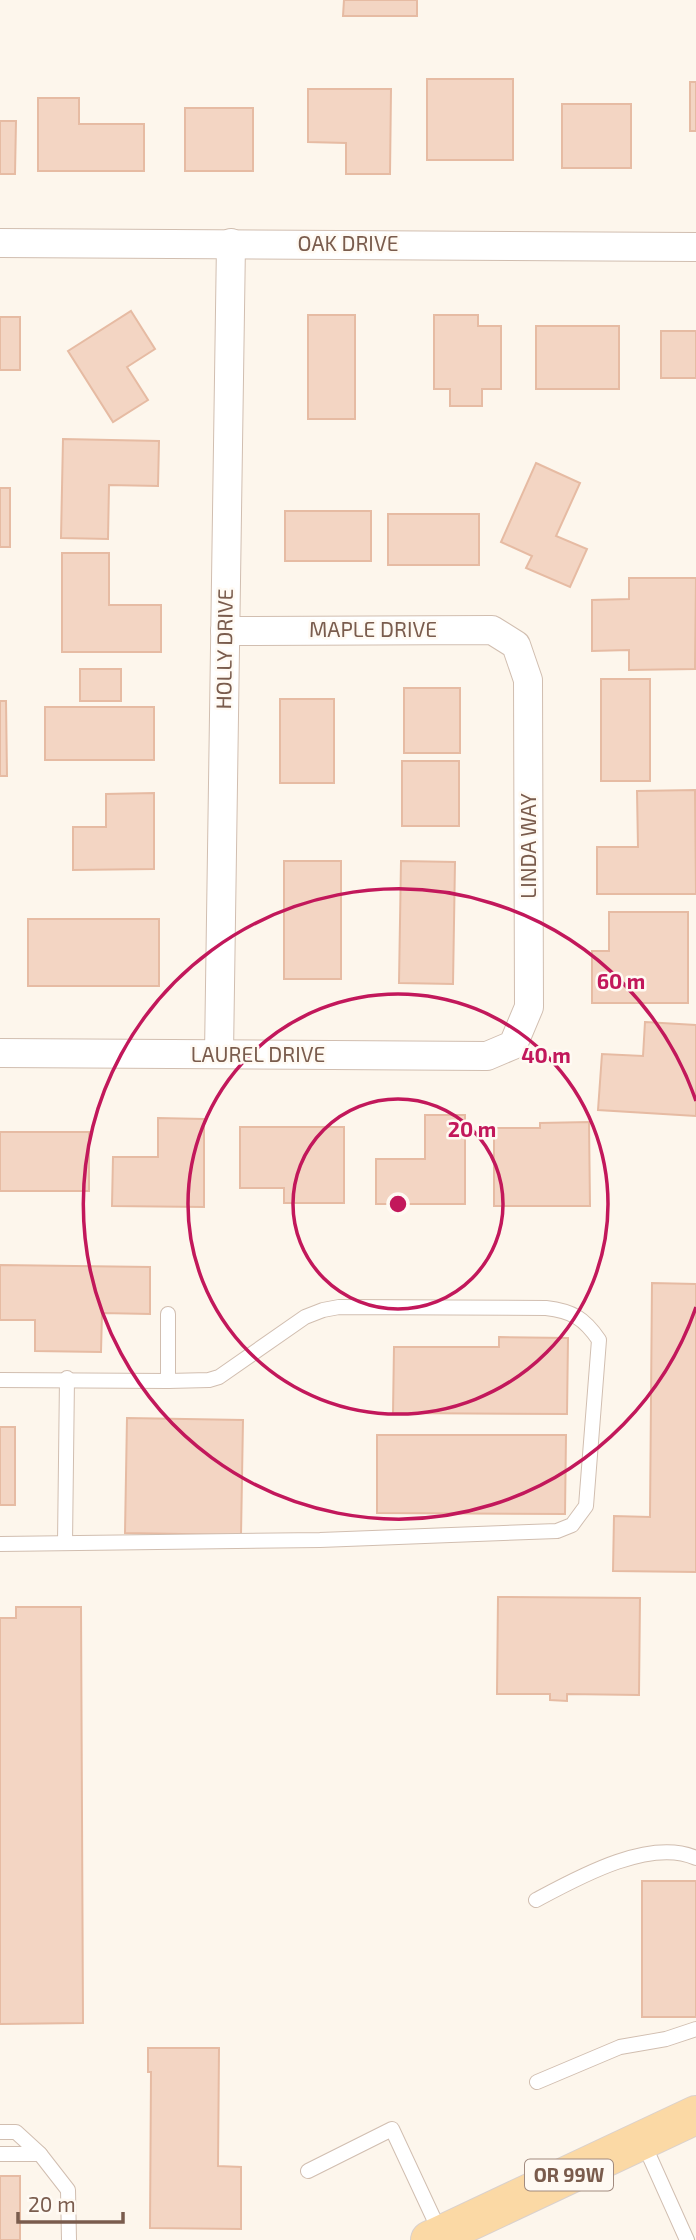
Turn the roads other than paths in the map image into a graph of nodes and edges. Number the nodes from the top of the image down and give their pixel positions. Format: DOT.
graph roads {
  1 [pos="0,243"];
  2 [pos="231,243"];
  3 [pos="696,247"];
  4 [pos="225,631"];
  5 [pos="516,645"];
  6 [pos="513,1045"];
  7 [pos="0,1053"];
  8 [pos="219,1054"];
  9 [pos="168,1314"];
  10 [pos="67,1378"];
  11 [pos="0,1380"];
  12 [pos="168,1381"];
  13 [pos="65,1543"];
  14 [pos="0,1544"];
  15 [pos="696,1858"];
  16 [pos="536,1900"];
  17 [pos="696,2029"];
  18 [pos="537,2082"];
  19 [pos="696,2115"];
  20 [pos="0,2132"];
  21 [pos="642,2140"];
  22 [pos="0,2154"];
  23 [pos="40,2154"];
  24 [pos="308,2171"];
  25 [pos="438,2239"];
  26 [pos="69,2240"];
  27 [pos="687,2240"];
  1 -- 2 [label="street, OAK DRIVE"];
  2 -- 3 [label="street, OAK DRIVE"];
  2 -- 4 [label="street, HOLLY DRIVE"];
  4 -- 5 [label="street, MAPLE DRIVE"];
  4 -- 8 [label="street, HOLLY DRIVE"];
  5 -- 6 [label="street, LINDA WAY"];
  6 -- 8 [label="street, LAUREL DRIVE"];
  7 -- 8 [label="street, LAUREL DRIVE"];
  9 -- 12 [label="lane"];
  10 -- 11 [label="lane"];
  10 -- 12 [label="lane"];
  10 -- 13 [label="lane"];
  12 -- 13 [label="lane"];
  13 -- 14 [label="lane"];
  15 -- 16 [label="lane"];
  17 -- 18 [label="lane"];
  19 -- 21 [label="main road, OR 99W"];
  20 -- 23 [label="lane"];
  21 -- 25 [label="main road, OR 99W"];
  21 -- 27 [label="lane"];
  22 -- 23 [label="lane"];
  23 -- 26 [label="lane"];
  24 -- 25 [label="lane"];
}
